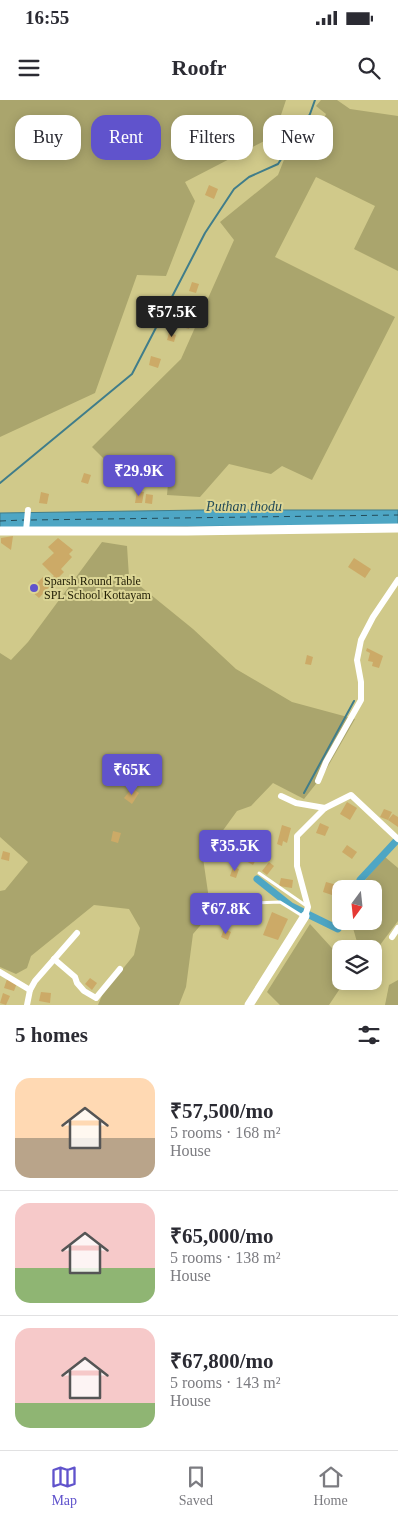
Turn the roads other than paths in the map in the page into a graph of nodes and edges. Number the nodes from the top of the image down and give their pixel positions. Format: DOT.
graph roads {
  1 [pos="28,510"];
  2 [pos="398,528"];
  3 [pos="0,531"];
  4 [pos="26,531"];
  5 [pos="398,580"];
  6 [pos="318,781"];
  7 [pos="281,796"];
  8 [pos="325,808"];
  9 [pos="397,838"];
  10 [pos="259,873"];
  11 [pos="253,904"];
  12 [pos="306,913"];
  13 [pos="398,928"];
  14 [pos="77,933"];
  15 [pos="392,937"];
  16 [pos="54,959"];
  17 [pos="120,969"];
  18 [pos="0,972"];
  19 [pos="30,990"];
  20 [pos="27,1005"];
  21 [pos="249,1005"];
  1 -- 4 [label="street"];
  2 -- 4 [label="street"];
  3 -- 4 [label="street"];
  5 -- 6 [label="street"];
  7 -- 8 [label="street"];
  8 -- 9 [label="street"];
  8 -- 12 [label="street"];
  10 -- 12 [label="lane"];
  11 -- 12 [label="lane"];
  12 -- 21 [label="street"];
  13 -- 15 [label="street"];
  14 -- 16 [label="street"];
  16 -- 17 [label="street"];
  16 -- 19 [label="street"];
  18 -- 19 [label="street"];
  19 -- 20 [label="street"];
}
